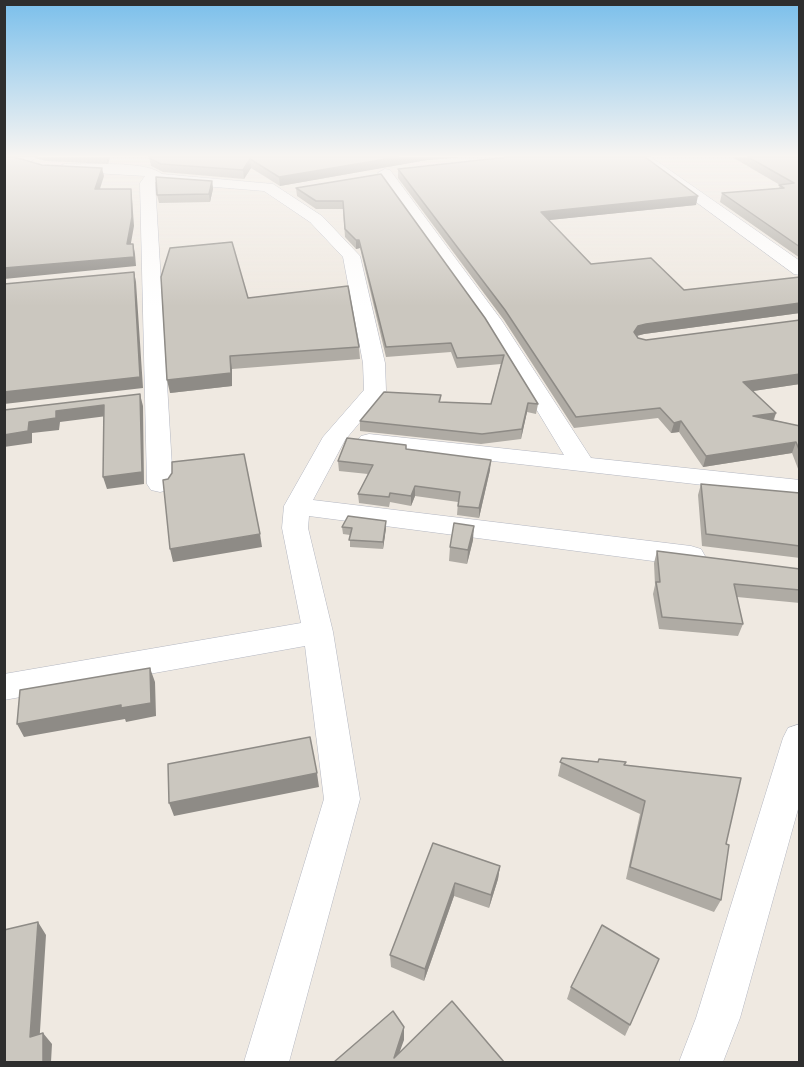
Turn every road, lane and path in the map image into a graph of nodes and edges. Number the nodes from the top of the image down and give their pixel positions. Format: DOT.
graph roads {
  1 [pos="146,207"];
  2 [pos="305,207"];
  3 [pos="401,207"];
  4 [pos="712,207"];
  5 [pos="800,270"];
  6 [pos="156,395"];
  7 [pos="133,398"];
  8 [pos="335,437"];
  9 [pos="583,465"];
  10 [pos="160,484"];
  11 [pos="800,488"];
  12 [pos="297,506"];
  13 [pos="718,560"];
  14 [pos="318,632"];
  15 [pos="4,687"];
  16 [pos="800,738"];
  17 [pos="267,1062"];
  18 [pos="701,1062"];
  1 -- 6 [label="street"];
  2 -- 8 [label="street"];
  3 -- 9 [label="street"];
  4 -- 5 [label="street"];
  6 -- 7 [label="street"];
  6 -- 10 [label="street"];
  8 -- 9 [label="street"];
  8 -- 12 [label="street"];
  9 -- 11 [label="street"];
  12 -- 13 [label="street"];
  12 -- 14 [label="street"];
  14 -- 15 [label="street"];
  14 -- 17 [label="street"];
  16 -- 18 [label="street"];
}
